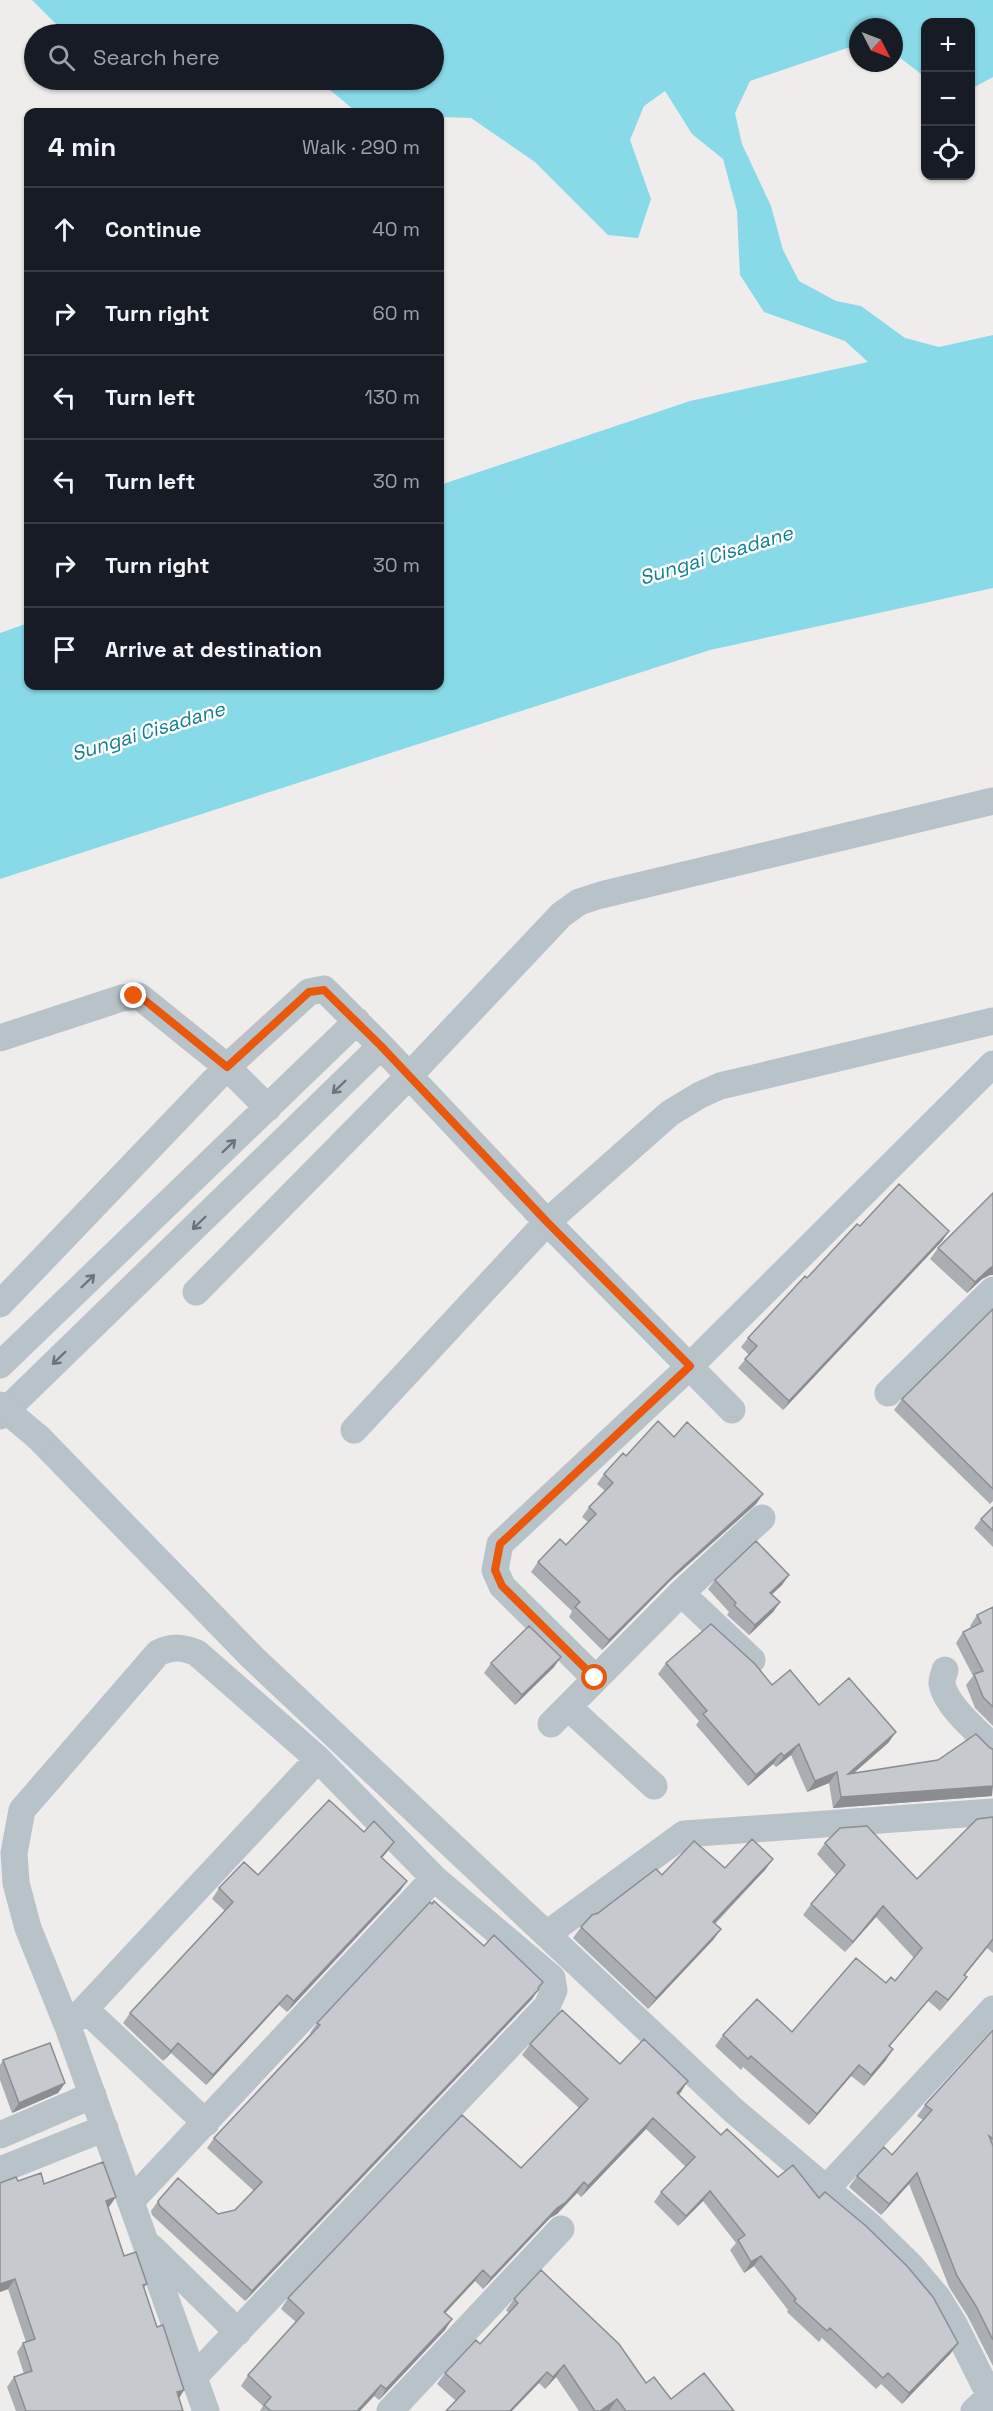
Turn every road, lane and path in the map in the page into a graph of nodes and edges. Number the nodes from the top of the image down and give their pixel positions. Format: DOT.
graph roads {
  1 [pos="993,801"];
  2 [pos="357,1021"];
  3 [pos="993,1021"];
  4 [pos="0,1038"];
  5 [pos="381,1046"];
  6 [pos="993,1065"];
  7 [pos="227,1067"];
  8 [pos="408,1077"];
  9 [pos="268,1108"];
  10 [pos="547,1222"];
  11 [pos="993,1290"];
  12 [pos="196,1292"];
  13 [pos="0,1304"];
  14 [pos="0,1365"];
  15 [pos="690,1366"];
  16 [pos="888,1393"];
  17 [pos="0,1405"];
  18 [pos="732,1410"];
  19 [pos="0,1416"];
  20 [pos="354,1430"];
  21 [pos="762,1518"];
  22 [pos="681,1593"];
  23 [pos="752,1660"];
  24 [pos="945,1670"];
  25 [pos="595,1678"];
  26 [pos="993,1747"];
  27 [pos="318,1759"];
  28 [pos="654,1786"];
  29 [pos="993,1812"];
  30 [pos="434,1878"];
  31 [pos="547,1934"];
  32 [pos="993,2009"];
  33 [pos="77,2018"];
  34 [pos="93,2095"];
  35 [pos="206,2123"];
  36 [pos="105,2128"];
  37 [pos="0,2135"];
  38 [pos="0,2170"];
  39 [pos="826,2189"];
  40 [pos="131,2201"];
  41 [pos="561,2229"];
  42 [pos="146,2242"];
  43 [pos="238,2332"];
  44 [pos="204,2400"];
  45 [pos="986,2401"];
  46 [pos="390,2411"];
  1 -- 8 [label="street"];
  2 -- 5 [label="street"];
  2 -- 7 [label="street"];
  2 -- 9 [label="street"];
  3 -- 10 [label="street"];
  4 -- 7 [label="street"];
  5 -- 8 [label="street"];
  5 -- 19 [label="street, one-way"];
  6 -- 15 [label="street"];
  7 -- 9 [label="street"];
  7 -- 13 [label="street"];
  8 -- 10 [label="street"];
  8 -- 12 [label="street"];
  14 -- 9 [label="street, one-way"];
  10 -- 15 [label="street"];
  10 -- 20 [label="street"];
  11 -- 16 [label="street"];
  15 -- 18 [label="street"];
  15 -- 25 [label="street"];
  17 -- 31 [label="street, bridge"];
  21 -- 22 [label="street"];
  22 -- 23 [label="street"];
  22 -- 25 [label="street"];
  24 -- 26 [label="street"];
  25 -- 28 [label="street"];
  27 -- 30 [label="street"];
  27 -- 33 [label="street"];
  27 -- 33 [label="street"];
  29 -- 31 [label="street"];
  30 -- 35 [label="street"];
  30 -- 43 [label="street"];
  31 -- 39 [label="street"];
  32 -- 39 [label="street"];
  33 -- 34 [label="street"];
  33 -- 35 [label="street"];
  34 -- 36 [label="street"];
  34 -- 37 [label="street"];
  35 -- 40 [label="street"];
  36 -- 38 [label="street"];
  36 -- 40 [label="street"];
  39 -- 45 [label="street"];
  40 -- 42 [label="street"];
  41 -- 46 [label="street"];
  42 -- 43 [label="street"];
  42 -- 44 [label="street"];
  43 -- 44 [label="street"];
}
